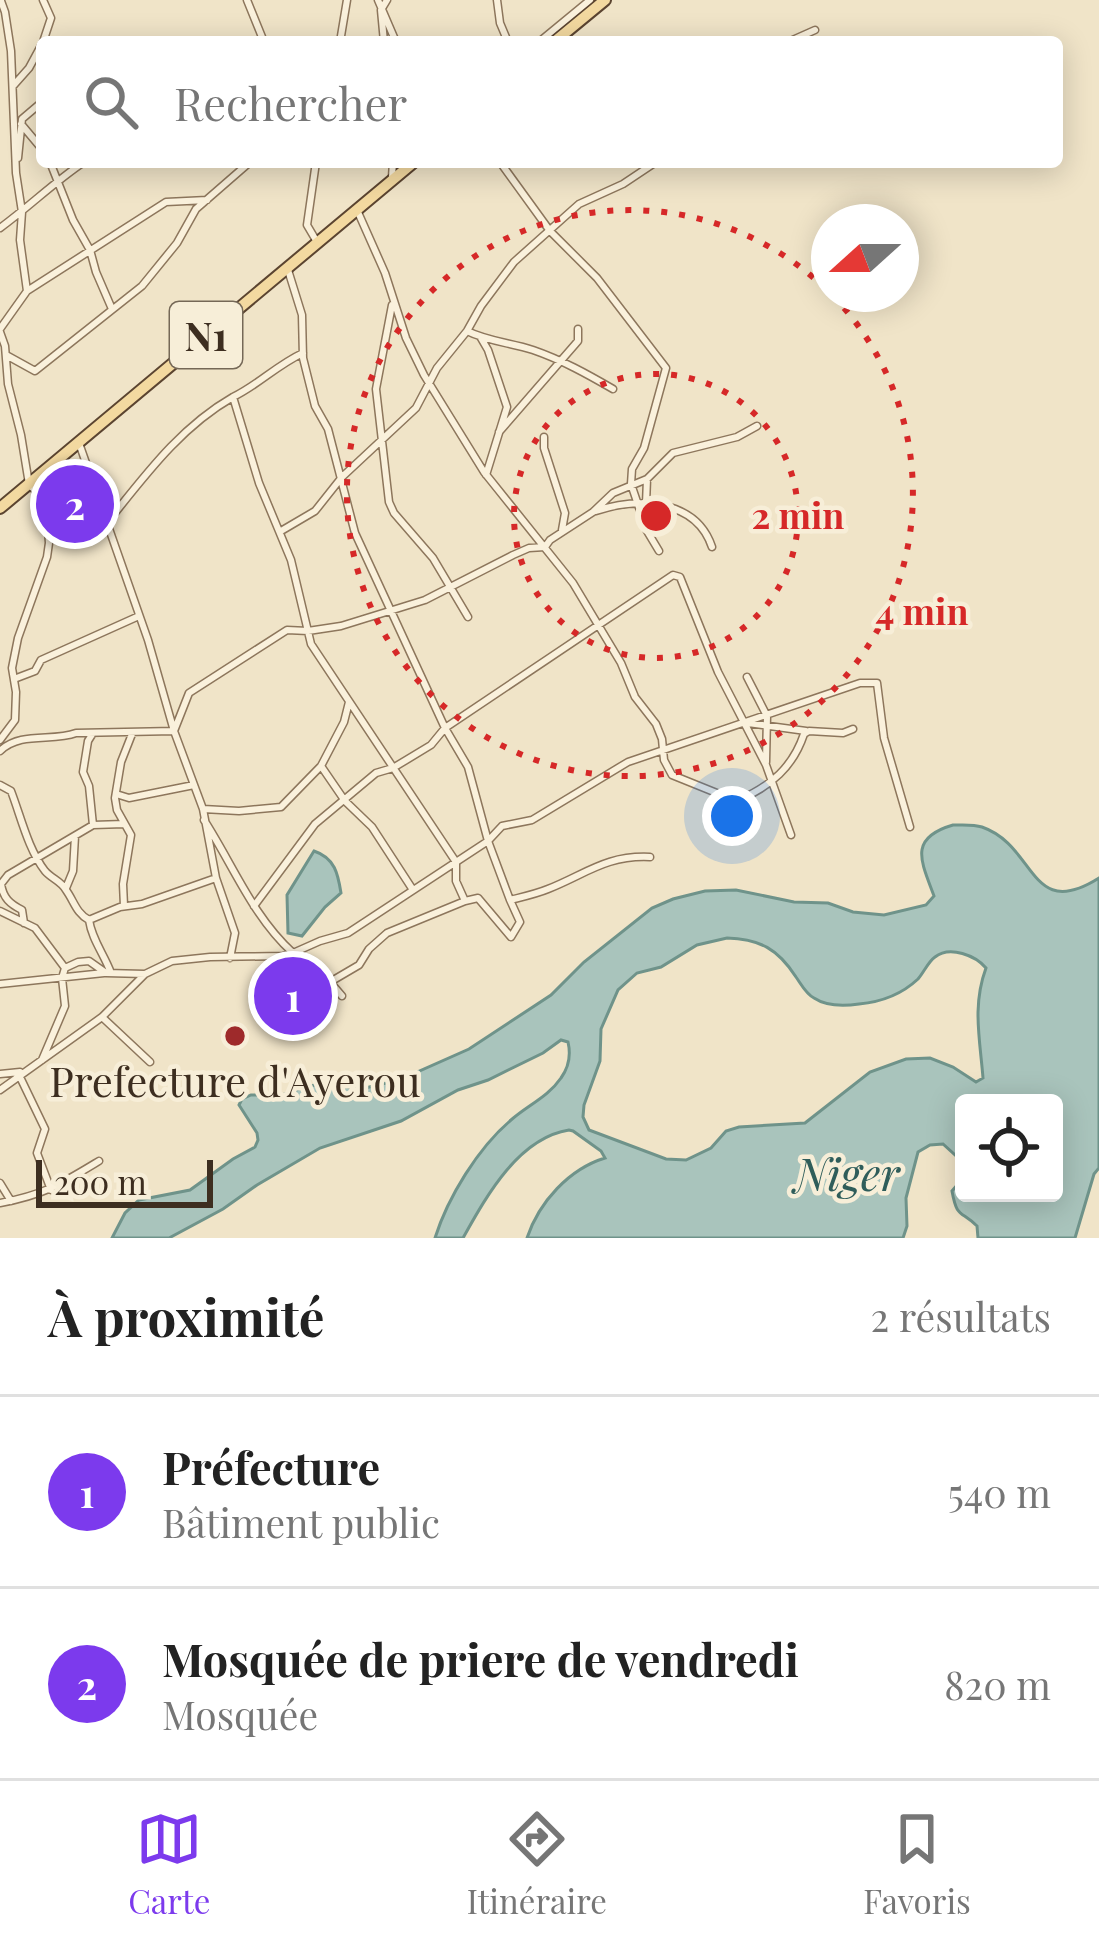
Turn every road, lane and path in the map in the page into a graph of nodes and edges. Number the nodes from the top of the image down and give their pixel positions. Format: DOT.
graph roads {
  1 [pos="43,0"];
  2 [pos="247,0"];
  3 [pos="347,0"];
  4 [pos="382,0"];
  5 [pos="497,0"];
  6 [pos="590,0"];
  7 [pos="605,0"];
  8 [pos="1,2"];
  9 [pos="381,10"];
  10 [pos="815,31"];
  11 [pos="45,36"];
  12 [pos="262,36"];
  13 [pos="341,36"];
  14 [pos="383,36"];
  15 [pos="393,36"];
  16 [pos="505,36"];
  17 [pos="546,36"];
  18 [pos="561,36"];
  19 [pos="803,36"];
  20 [pos="36,55"];
  21 [pos="13,86"];
  22 [pos="36,107"];
  23 [pos="14,116"];
  24 [pos="21,124"];
  25 [pos="36,142"];
  26 [pos="16,167"];
  27 [pos="52,168"];
  28 [pos="75,168"];
  29 [pos="243,168"];
  30 [pos="314,168"];
  31 [pos="392,168"];
  32 [pos="407,168"];
  33 [pos="504,168"];
  34 [pos="648,168"];
  35 [pos="57,180"];
  36 [pos="392,181"];
  37 [pos="207,200"];
  38 [pos="357,210"];
  39 [pos="22,212"];
  40 [pos="0,228"];
  41 [pos="549,230"];
  42 [pos="317,242"];
  43 [pos="90,250"];
  44 [pos="287,267"];
  45 [pos="28,291"];
  46 [pos="392,296"];
  47 [pos="112,309"];
  48 [pos="578,328"];
  49 [pos="0,330"];
  50 [pos="467,331"];
  51 [pos="481,338"];
  52 [pos="303,353"];
  53 [pos="5,355"];
  54 [pos="561,360"];
  55 [pos="428,382"];
  56 [pos="613,388"];
  57 [pos="232,397"];
  58 [pos="757,426"];
  59 [pos="497,435"];
  60 [pos="544,437"];
  61 [pos="382,442"];
  62 [pos="79,443"];
  63 [pos="486,475"];
  64 [pos="342,477"];
  65 [pos="647,479"];
  66 [pos="29,484"];
  67 [pos="631,484"];
  68 [pos="657,504"];
  69 [pos="643,505"];
  70 [pos="0,508"];
  71 [pos="593,512"];
  72 [pos="106,524"];
  73 [pos="647,531"];
  74 [pos="280,532"];
  75 [pos="548,543"];
  76 [pos="712,547"];
  77 [pos="659,551"];
  78 [pos="452,588"];
  79 [pos="392,610"];
  80 [pos="139,616"];
  81 [pos="468,617"];
  82 [pos="597,626"];
  83 [pos="308,631"];
  84 [pos="747,677"];
  85 [pos="14,679"];
  86 [pos="350,700"];
  87 [pos="767,716"];
  88 [pos="745,723"];
  89 [pos="445,728"];
  90 [pos="767,728"];
  91 [pos="854,729"];
  92 [pos="174,731"];
  93 [pos="809,731"];
  94 [pos="93,733"];
  95 [pos="132,734"];
  96 [pos="0,740"];
  97 [pos="0,751"];
  98 [pos="663,751"];
  99 [pos="766,765"];
  100 [pos="321,766"];
  101 [pos="393,768"];
  102 [pos="772,783"];
  103 [pos="194,784"];
  104 [pos="0,785"];
  105 [pos="116,794"];
  106 [pos="345,801"];
  107 [pos="202,809"];
  108 [pos="204,820"];
  109 [pos="124,824"];
  110 [pos="93,825"];
  111 [pos="910,826"];
  112 [pos="790,835"];
  113 [pos="75,836"];
  114 [pos="488,841"];
  115 [pos="650,856"];
  116 [pos="38,858"];
  117 [pos="456,862"];
  118 [pos="216,878"];
  119 [pos="66,888"];
  120 [pos="413,890"];
  121 [pos="509,900"];
  122 [pos="465,901"];
  123 [pos="124,906"];
  124 [pos="254,906"];
  125 [pos="0,911"];
  126 [pos="89,920"];
  127 [pos="25,923"];
  128 [pos="292,953"];
  129 [pos="230,958"];
  130 [pos="64,968"];
  131 [pos="108,973"];
  132 [pos="145,974"];
  133 [pos="62,978"];
  134 [pos="330,982"];
  135 [pos="0,984"];
  136 [pos="342,996"];
  137 [pos="102,1017"];
  138 [pos="42,1060"];
  139 [pos="150,1062"];
  140 [pos="0,1074"];
  141 [pos="22,1074"];
  142 [pos="0,1090"];
  143 [pos="99,1162"];
  144 [pos="0,1184"];
  145 [pos="51,1190"];
  146 [pos="11,1201"];
  147 [pos="0,1203"];
  1 -- 11 [label="street"];
  2 -- 12 [label="street"];
  3 -- 13 [label="street"];
  4 -- 9 [label="street"];
  5 -- 16 [label="street"];
  6 -- 17 [label="street"];
  7 -- 18 [label="main road"];
  8 -- 21 [label="street"];
  9 -- 14 [label="street"];
  9 -- 15 [label="street"];
  10 -- 19 [label="street"];
  20 -- 21 [label="street"];
  21 -- 23 [label="street"];
  22 -- 24 [label="street"];
  23 -- 24 [label="street"];
  23 -- 26 [label="street"];
  24 -- 25 [label="street"];
  24 -- 26 [label="street"];
  26 -- 39 [label="street"];
  27 -- 35 [label="street"];
  28 -- 35 [label="street"];
  29 -- 37 [label="street"];
  30 -- 42 [label="street"];
  31 -- 36 [label="street"];
  32 -- 36 [label="main road, N1"];
  33 -- 41 [label="street"];
  34 -- 41 [label="street"];
  35 -- 39 [label="street"];
  35 -- 43 [label="street"];
  36 -- 38 [label="main road, N1"];
  37 -- 43 [label="street"];
  37 -- 47 [label="street"];
  38 -- 42 [label="main road, N1"];
  38 -- 46 [label="street"];
  39 -- 40 [label="street"];
  39 -- 45 [label="street"];
  41 -- 50 [label="street"];
  41 -- 67 [label="street"];
  42 -- 44 [label="main road, N1"];
  43 -- 45 [label="street"];
  43 -- 47 [label="street"];
  44 -- 52 [label="street"];
  44 -- 62 [label="main road, N1"];
  45 -- 49 [label="street"];
  46 -- 55 [label="street"];
  46 -- 61 [label="street"];
  47 -- 53 [label="street"];
  48 -- 54 [label="street"];
  49 -- 53 [label="street"];
  50 -- 51 [label="street"];
  50 -- 55 [label="street"];
  51 -- 54 [label="street"];
  51 -- 59 [label="street"];
  52 -- 57 [label="street"];
  52 -- 64 [label="street"];
  53 -- 66 [label="street"];
  54 -- 56 [label="street"];
  54 -- 59 [label="street"];
  55 -- 61 [label="street"];
  55 -- 63 [label="street"];
  57 -- 72 [label="street"];
  57 -- 74 [label="street"];
  58 -- 65 [label="street"];
  59 -- 63 [label="street"];
  60 -- 75 [label="street"];
  61 -- 64 [label="street"];
  61 -- 78 [label="street"];
  62 -- 66 [label="main road, N1"];
  62 -- 72 [label="street"];
  63 -- 75 [label="street"];
  64 -- 74 [label="street"];
  64 -- 79 [label="street"];
  65 -- 67 [label="street"];
  65 -- 69 [label="street"];
  66 -- 70 [label="main road, N1"];
  66 -- 85 [label="street"];
  67 -- 69 [label="street"];
  67 -- 71 [label="street"];
  68 -- 69 [label="street"];
  68 -- 73 [label="street"];
  68 -- 76 [label="street"];
  69 -- 71 [label="street"];
  69 -- 73 [label="street"];
  71 -- 75 [label="street"];
  72 -- 80 [label="street"];
  73 -- 77 [label="street"];
  74 -- 83 [label="street"];
  75 -- 78 [label="street"];
  75 -- 82 [label="street"];
  78 -- 79 [label="street"];
  78 -- 81 [label="street"];
  79 -- 83 [label="street"];
  79 -- 89 [label="street"];
  80 -- 85 [label="street"];
  80 -- 92 [label="street"];
  82 -- 88 [label="street"];
  82 -- 89 [label="street"];
  82 -- 98 [label="street"];
  83 -- 86 [label="street"];
  83 -- 92 [label="street"];
  84 -- 87 [label="street"];
  85 -- 96 [label="street"];
  86 -- 100 [label="street"];
  86 -- 101 [label="street"];
  87 -- 88 [label="street"];
  87 -- 90 [label="street"];
  87 -- 111 [label="street"];
  88 -- 90 [label="street"];
  88 -- 98 [label="street"];
  88 -- 99 [label="street"];
  89 -- 101 [label="street"];
  89 -- 114 [label="street"];
  90 -- 93 [label="street"];
  90 -- 99 [label="street"];
  91 -- 93 [label="street"];
  92 -- 95 [label="street"];
  92 -- 103 [label="street"];
  93 -- 102 [label="street"];
  94 -- 95 [label="street"];
  94 -- 97 [label="street"];
  94 -- 110 [label="street"];
  95 -- 105 [label="street"];
  98 -- 102 [label="street"];
  98 -- 114 [label="street"];
  99 -- 102 [label="street"];
  100 -- 106 [label="street"];
  100 -- 107 [label="street"];
  101 -- 106 [label="street"];
  101 -- 117 [label="street"];
  102 -- 112 [label="street"];
  103 -- 105 [label="street"];
  103 -- 107 [label="street"];
  104 -- 116 [label="street"];
  105 -- 109 [label="street"];
  106 -- 120 [label="street"];
  106 -- 124 [label="street"];
  107 -- 108 [label="street"];
  108 -- 118 [label="street"];
  108 -- 124 [label="street"];
  109 -- 110 [label="street"];
  109 -- 123 [label="street"];
  110 -- 113 [label="street"];
  113 -- 116 [label="street"];
  113 -- 119 [label="street"];
  114 -- 117 [label="street"];
  114 -- 121 [label="street"];
  115 -- 121 [label="street"];
  116 -- 119 [label="street"];
  116 -- 127 [label="street"];
  117 -- 120 [label="street"];
  117 -- 122 [label="street"];
  118 -- 123 [label="street"];
  118 -- 129 [label="street"];
  119 -- 126 [label="street"];
  120 -- 128 [label="street"];
  121 -- 122 [label="street"];
  122 -- 134 [label="street"];
  123 -- 126 [label="street"];
  124 -- 128 [label="street"];
  125 -- 127 [label="street"];
  126 -- 131 [label="street"];
  127 -- 130 [label="street"];
  128 -- 129 [label="street"];
  128 -- 134 [label="street"];
  129 -- 132 [label="street"];
  130 -- 131 [label="street"];
  130 -- 133 [label="street"];
  131 -- 132 [label="street"];
  131 -- 133 [label="street"];
  132 -- 137 [label="street"];
  133 -- 135 [label="street"];
  133 -- 138 [label="street"];
  134 -- 136 [label="street"];
  137 -- 138 [label="street"];
  137 -- 139 [label="street"];
  138 -- 141 [label="street"];
  140 -- 141 [label="street"];
  141 -- 142 [label="street"];
  141 -- 145 [label="street"];
  143 -- 145 [label="street"];
  144 -- 146 [label="street"];
  145 -- 146 [label="street"];
  146 -- 147 [label="street"];
}
